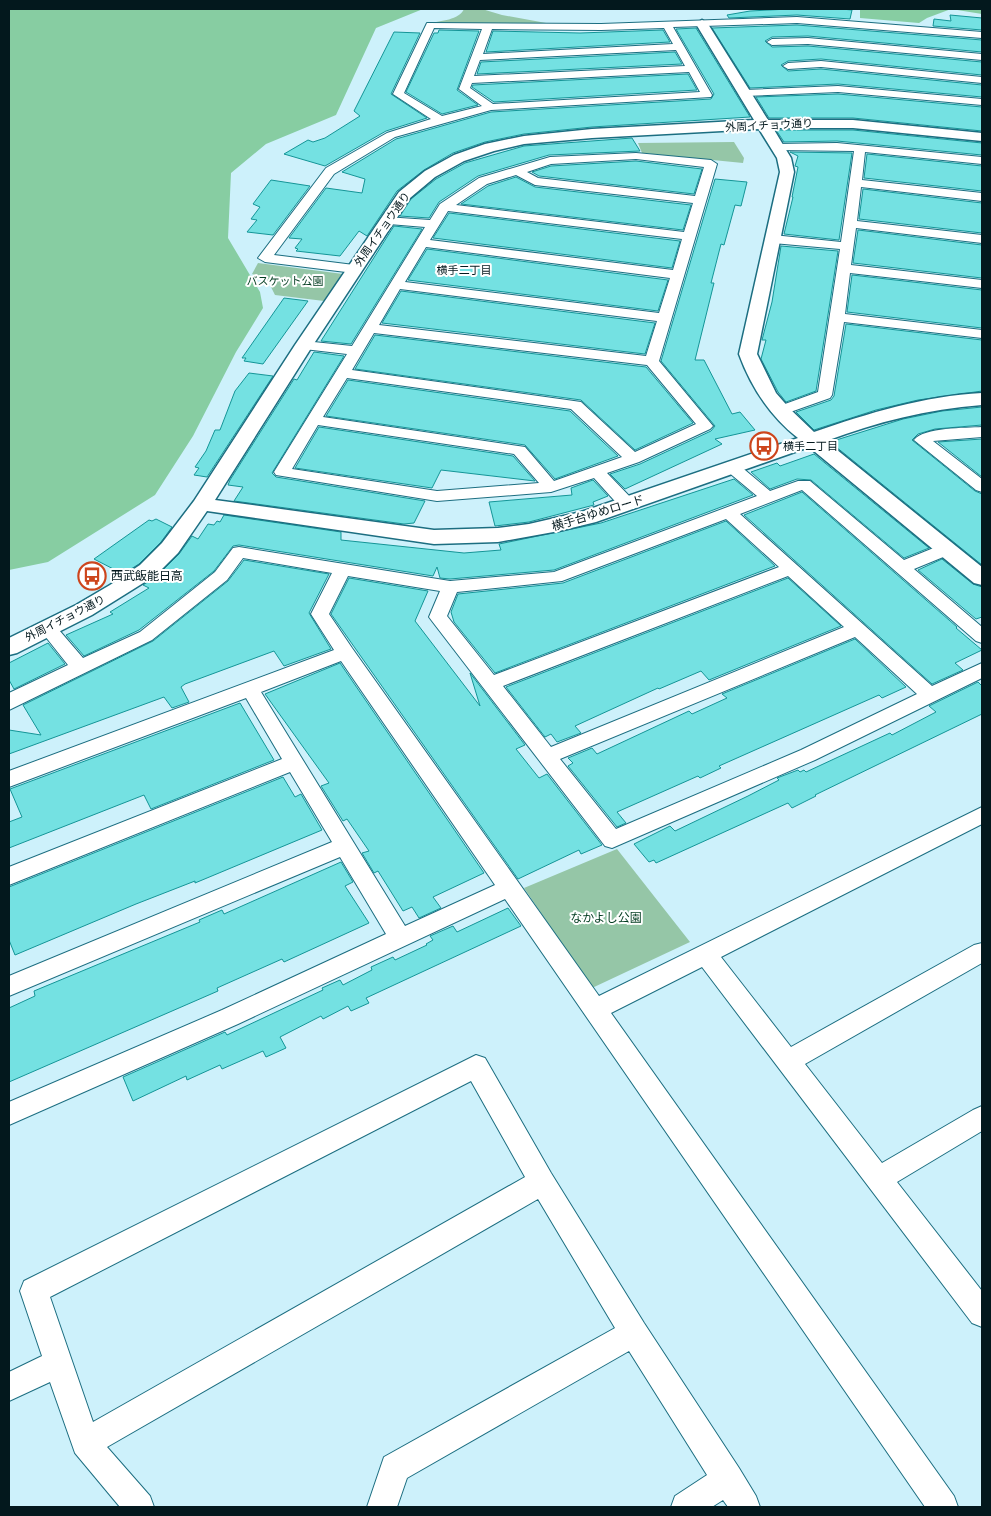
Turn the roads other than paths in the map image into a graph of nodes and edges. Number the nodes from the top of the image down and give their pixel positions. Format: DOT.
graph roads {
  1 [pos="758,21"];
  2 [pos="702,24"];
  3 [pos="667,25"];
  4 [pos="488,26"];
  5 [pos="982,36"];
  6 [pos="680,47"];
  7 [pos="982,56"];
  8 [pos="475,57"];
  9 [pos="788,66"];
  10 [pos="692,69"];
  11 [pos="467,80"];
  12 [pos="982,80"];
  13 [pos="744,93"];
  14 [pos="982,102"];
  15 [pos="491,107"];
  16 [pos="440,120"];
  17 [pos="764,125"];
  18 [pos="982,137"];
  19 [pos="777,147"];
  20 [pos="860,148"];
  21 [pos="982,160"];
  22 [pos="517,171"];
  23 [pos="856,183"];
  24 [pos="982,197"];
  25 [pos="701,200"];
  26 [pos="444,207"];
  27 [pos="389,220"];
  28 [pos="432,224"];
  29 [pos="851,224"];
  30 [pos="690,236"];
  31 [pos="773,239"];
  32 [pos="982,239"];
  33 [pos="422,243"];
  34 [pos="847,246"];
  35 [pos="844,268"];
  36 [pos="354,269"];
  37 [pos="679,276"];
  38 [pos="982,284"];
  39 [pos="398,285"];
  40 [pos="838,316"];
  41 [pos="665,318"];
  42 [pos="370,328"];
  43 [pos="982,334"];
  44 [pos="304,344"];
  45 [pos="355,351"];
  46 [pos="652,362"];
  47 [pos="341,373"];
  48 [pos="982,399"];
  49 [pos="779,410"];
  50 [pos="313,420"];
  51 [pos="982,432"];
  52 [pos="812,440"];
  53 [pos="633,459"];
  54 [pos="733,468"];
  55 [pos="597,472"];
  56 [pos="552,486"];
  57 [pos="982,487"];
  58 [pos="768,498"];
  59 [pos="202,504"];
  60 [pos="628,505"];
  61 [pos="729,512"];
  62 [pos="947,549"];
  63 [pos="343,568"];
  64 [pos="901,568"];
  65 [pos="792,569"];
  66 [pos="982,578"];
  67 [pos="450,586"];
  68 [pos="48,628"];
  69 [pos="857,629"];
  70 [pos="982,637"];
  71 [pos="9,647"];
  72 [pos="345,653"];
  73 [pos="80,668"];
  74 [pos="982,670"];
  75 [pos="490,684"];
  76 [pos="250,689"];
  77 [pos="930,695"];
  78 [pos="9,702"];
  79 [pos="546,757"];
  80 [pos="294,762"];
  81 [pos="9,779"];
  82 [pos="982,814"];
  83 [pos="345,846"];
  84 [pos="9,876"];
  85 [pos="509,888"];
  86 [pos="400,937"];
  87 [pos="982,952"];
  88 [pos="705,954"];
  89 [pos="9,986"];
  90 [pos="594,1010"];
  91 [pos="788,1061"];
  92 [pos="9,1114"];
  93 [pos="979,1125"];
  94 [pos="879,1179"];
  95 [pos="542,1182"];
  96 [pos="982,1313"];
  97 [pos="634,1332"];
  98 [pos="58,1363"];
  99 [pos="9,1387"];
  100 [pos="85,1443"];
  101 [pos="728,1479"];
  102 [pos="139,1507"];
  103 [pos="382,1507"];
  104 [pos="686,1507"];
  105 [pos="745,1507"];
  106 [pos="943,1507"];
  1 -- 2 [label="street"];
  1 -- 5 [label="street"];
  1 -- 9 [label="street"];
  2 -- 3 [label="street"];
  2 -- 13 [label="street"];
  3 -- 4 [label="street"];
  3 -- 6 [label="street"];
  4 -- 8 [label="street"];
  4 -- 16 [label="street"];
  6 -- 8 [label="street"];
  6 -- 10 [label="street"];
  7 -- 9 [label="street"];
  8 -- 11 [label="street"];
  9 -- 12 [label="street"];
  9 -- 13 [label="street"];
  9 -- 14 [label="street"];
  10 -- 11 [label="street"];
  10 -- 15 [label="street"];
  11 -- 15 [label="street"];
  13 -- 17 [label="street"];
  15 -- 16 [label="street"];
  16 -- 36 [label="street"];
  17 -- 18 [label="street, 外周イチョウ通り"];
  17 -- 19 [label="street"];
  17 -- 27 [label="street, 外周イチョウ通り"];
  19 -- 20 [label="street"];
  19 -- 31 [label="street"];
  20 -- 21 [label="street"];
  20 -- 23 [label="street"];
  22 -- 25 [label="street"];
  22 -- 25 [label="street"];
  22 -- 26 [label="street"];
  23 -- 24 [label="street"];
  23 -- 29 [label="street"];
  25 -- 30 [label="street"];
  26 -- 28 [label="street"];
  26 -- 30 [label="street"];
  27 -- 28 [label="street"];
  27 -- 36 [label="street, 外周イチョウ通り"];
  28 -- 33 [label="street"];
  29 -- 32 [label="street"];
  29 -- 34 [label="street"];
  30 -- 37 [label="street"];
  31 -- 34 [label="street"];
  31 -- 49 [label="street"];
  33 -- 37 [label="street"];
  33 -- 39 [label="street"];
  34 -- 35 [label="street"];
  35 -- 38 [label="street"];
  35 -- 40 [label="street"];
  36 -- 44 [label="street, 外周イチョウ通り"];
  37 -- 41 [label="street"];
  39 -- 41 [label="street"];
  39 -- 42 [label="street"];
  40 -- 43 [label="street"];
  40 -- 49 [label="street"];
  41 -- 46 [label="street"];
  42 -- 45 [label="street"];
  42 -- 46 [label="street"];
  44 -- 45 [label="street"];
  44 -- 59 [label="street, 外周イチョウ通り"];
  45 -- 47 [label="street"];
  46 -- 53 [label="street"];
  47 -- 50 [label="street"];
  47 -- 53 [label="street"];
  48 -- 52 [label="street, 横手台ゆめロード"];
  49 -- 52 [label="street"];
  50 -- 56 [label="street"];
  50 -- 56 [label="street"];
  51 -- 57 [label="street"];
  52 -- 54 [label="street, 横手台ゆめロード"];
  52 -- 62 [label="street"];
  53 -- 55 [label="street"];
  54 -- 58 [label="street"];
  54 -- 60 [label="street, 横手台ゆめロード"];
  55 -- 56 [label="street"];
  55 -- 60 [label="street"];
  58 -- 61 [label="street"];
  58 -- 64 [label="street"];
  59 -- 60 [label="street, 横手台ゆめロード"];
  59 -- 68 [label="street, 外周イチョウ通り"];
  61 -- 65 [label="street"];
  61 -- 67 [label="street"];
  62 -- 64 [label="street"];
  62 -- 66 [label="street"];
  63 -- 67 [label="street"];
  63 -- 72 [label="street"];
  63 -- 73 [label="street"];
  64 -- 70 [label="street"];
  65 -- 69 [label="street"];
  65 -- 75 [label="street"];
  67 -- 75 [label="street"];
  68 -- 71 [label="street, 外周イチョウ通り"];
  68 -- 73 [label="street"];
  69 -- 77 [label="street"];
  69 -- 79 [label="street"];
  72 -- 76 [label="street"];
  72 -- 85 [label="street"];
  73 -- 78 [label="street"];
  74 -- 77 [label="street"];
  75 -- 79 [label="street"];
  76 -- 80 [label="street"];
  76 -- 81 [label="street"];
  77 -- 79 [label="street"];
  80 -- 83 [label="street"];
  80 -- 84 [label="street"];
  82 -- 88 [label="street"];
  83 -- 86 [label="street"];
  83 -- 89 [label="street"];
  85 -- 86 [label="street"];
  85 -- 90 [label="street"];
  86 -- 92 [label="street"];
  87 -- 91 [label="street"];
  88 -- 90 [label="street"];
  88 -- 91 [label="street"];
  90 -- 106 [label="street"];
  91 -- 94 [label="street"];
  93 -- 94 [label="street"];
  94 -- 96 [label="street"];
  95 -- 97 [label="street"];
  95 -- 98 [label="street"];
  95 -- 100 [label="street"];
  97 -- 101 [label="street"];
  97 -- 103 [label="street"];
  98 -- 99 [label="street"];
  98 -- 100 [label="street"];
  100 -- 102 [label="street"];
  101 -- 104 [label="street"];
  101 -- 105 [label="street"];
}
